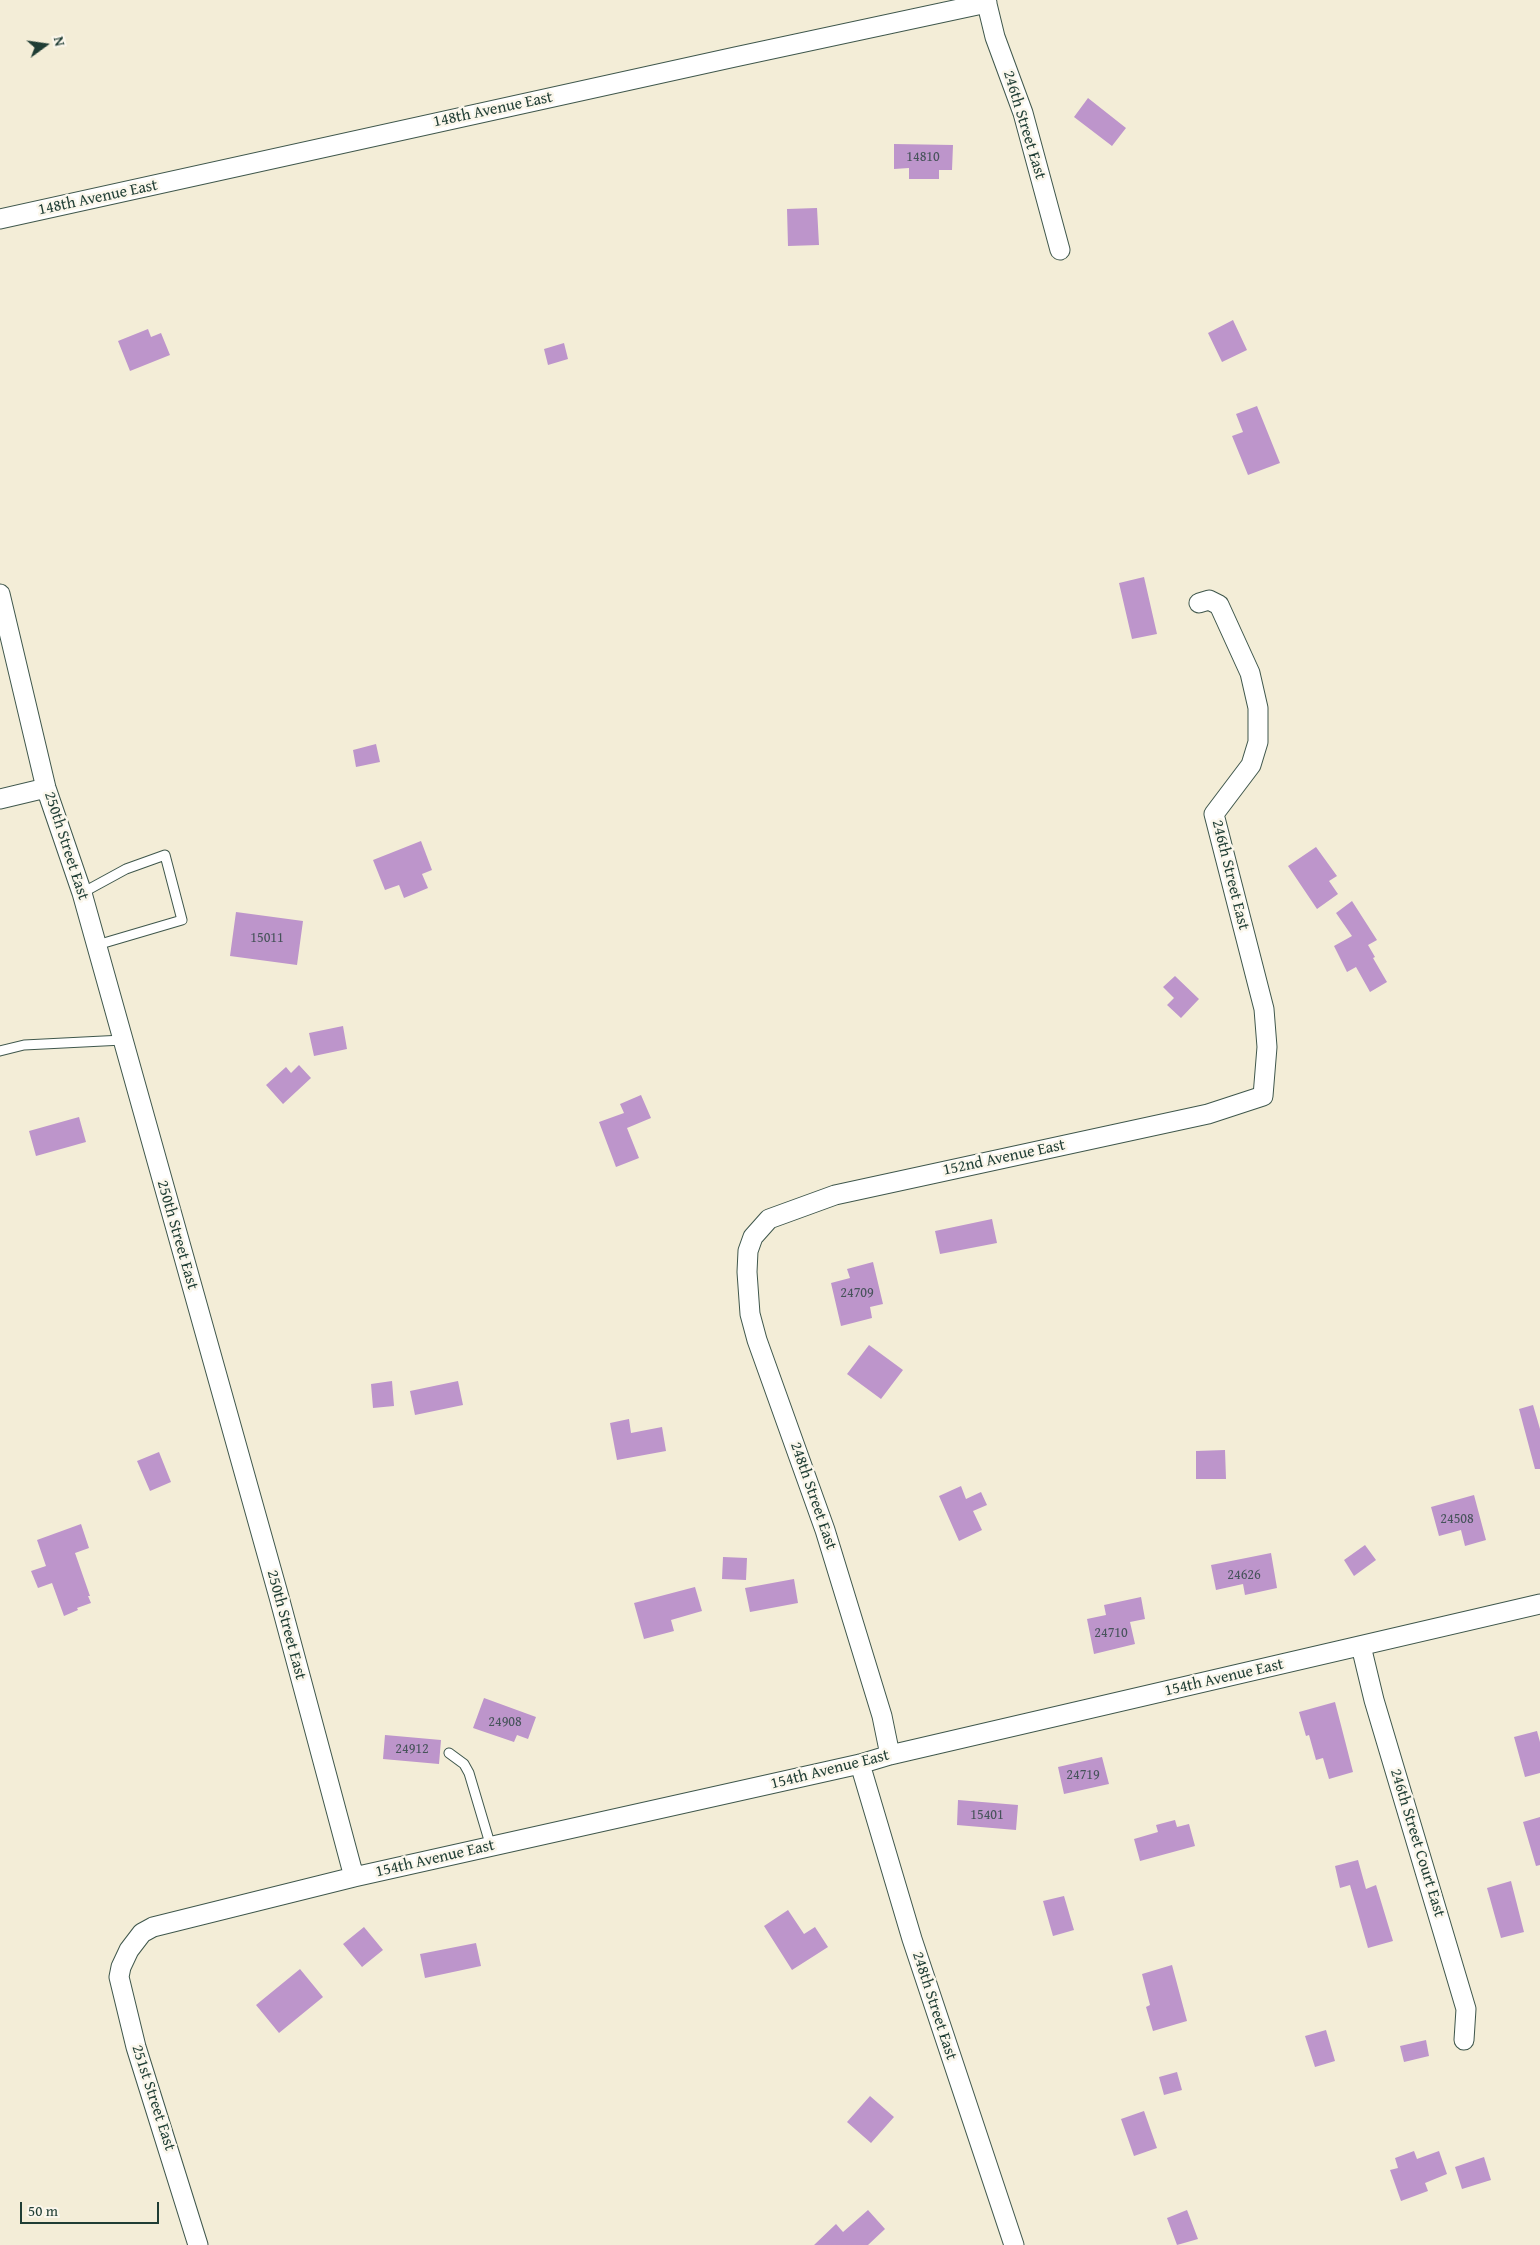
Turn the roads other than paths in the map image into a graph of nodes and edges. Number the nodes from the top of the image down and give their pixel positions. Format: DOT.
graph roads {
  1 [pos="987,2"];
  2 [pos="0,219"];
  3 [pos="1060,250"];
  4 [pos="0,594"];
  5 [pos="1199,604"];
  6 [pos="46,788"];
  7 [pos="0,799"];
  8 [pos="82,893"];
  9 [pos="96,945"];
  10 [pos="123,1040"];
  11 [pos="0,1051"];
  12 [pos="1263,1096"];
  13 [pos="753,1237"];
  14 [pos="1540,1604"];
  15 [pos="1361,1646"];
  16 [pos="449,1753"];
  17 [pos="890,1755"];
  18 [pos="860,1764"];
  19 [pos="491,1847"];
  20 [pos="354,1877"];
  21 [pos="129,1950"];
  22 [pos="1464,2040"];
  23 [pos="198,2245"];
  24 [pos="1014,2245"];
  1 -- 2 [label="street, 148th Avenue East"];
  1 -- 3 [label="street, 246th Street East"];
  4 -- 6 [label="street, 250th Street East"];
  5 -- 12 [label="street, 246th Street East"];
  6 -- 7 [label="street"];
  6 -- 8 [label="street, 250th Street East"];
  8 -- 9 [label="street, 250th Street East"];
  8 -- 9 [label="lane"];
  9 -- 10 [label="street, 250th Street East"];
  10 -- 11 [label="lane"];
  10 -- 20 [label="street, 250th Street East"];
  12 -- 13 [label="street, 152nd Avenue East"];
  13 -- 17 [label="street, 248th Street East"];
  14 -- 15 [label="street, 154th Avenue East"];
  15 -- 17 [label="street, 154th Avenue East"];
  15 -- 22 [label="street, 246th Street Court East"];
  16 -- 19 [label="lane"];
  17 -- 18 [label="street, 154th Avenue East"];
  18 -- 19 [label="street, 154th Avenue East"];
  18 -- 24 [label="street, 248th Street East"];
  19 -- 20 [label="street, 154th Avenue East"];
  20 -- 21 [label="street, 154th Avenue East"];
  21 -- 23 [label="street, 251st Street East"];
}
